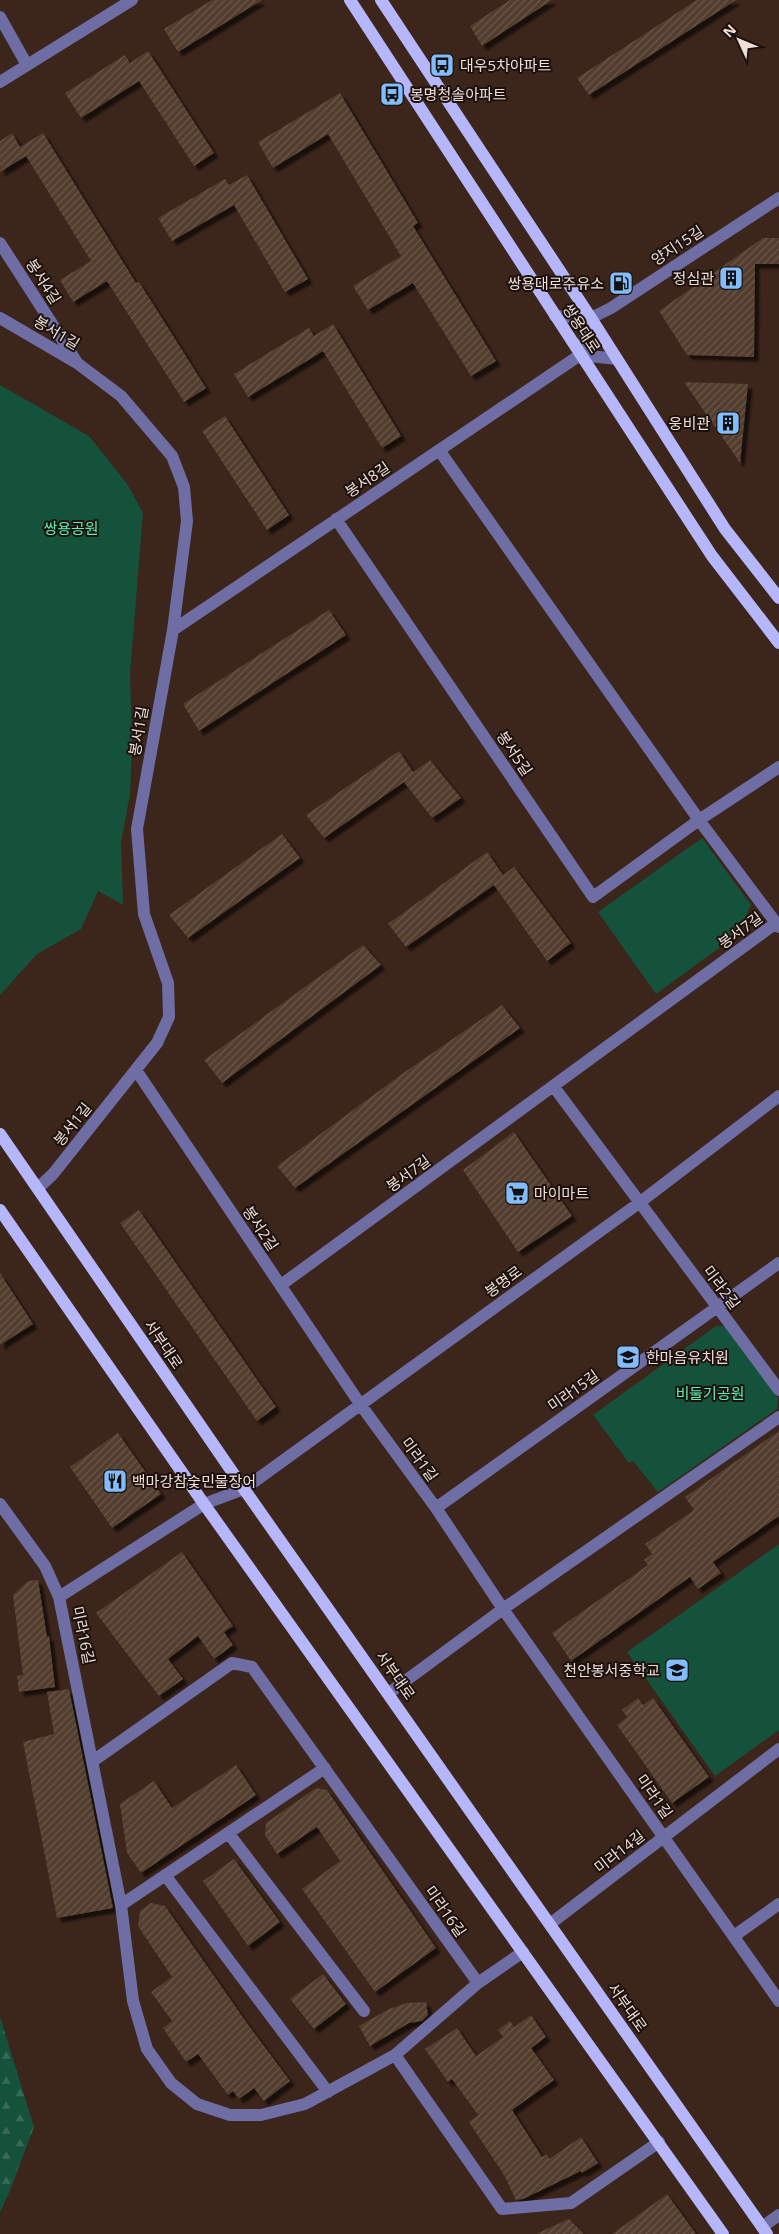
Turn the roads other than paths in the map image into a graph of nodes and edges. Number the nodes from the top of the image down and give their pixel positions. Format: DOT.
graph roads {
  1 [pos="132,0"];
  2 [pos="350,0"];
  3 [pos="382,0"];
  4 [pos="0,17"];
  5 [pos="27,65"];
  6 [pos="0,82"];
  7 [pos="779,198"];
  8 [pos="0,243"];
  9 [pos="555,316"];
  10 [pos="0,318"];
  11 [pos="591,318"];
  12 [pos="580,354"];
  13 [pos="617,359"];
  14 [pos="77,363"];
  15 [pos="439,450"];
  16 [pos="336,519"];
  17 [pos="779,598"];
  18 [pos="173,630"];
  19 [pos="779,643"];
  20 [pos="779,767"];
  21 [pos="699,820"];
  22 [pos="778,925"];
  23 [pos="136,1070"];
  24 [pos="554,1087"];
  25 [pos="779,1096"];
  26 [pos="0,1134"];
  27 [pos="38,1188"];
  28 [pos="640,1203"];
  29 [pos="0,1210"];
  30 [pos="779,1263"];
  31 [pos="281,1285"];
  32 [pos="717,1307"];
  33 [pos="779,1390"];
  34 [pos="360,1404"];
  35 [pos="779,1417"];
  36 [pos="244,1489"];
  37 [pos="0,1504"];
  38 [pos="204,1504"];
  39 [pos="436,1508"];
  40 [pos="59,1597"];
  41 [pos="504,1609"];
  42 [pos="389,1693"];
  43 [pos="779,1749"];
  44 [pos="93,1761"];
  45 [pos="325,1768"];
  46 [pos="229,1834"];
  47 [pos="664,1837"];
  48 [pos="165,1875"];
  49 [pos="779,1904"];
  50 [pos="121,1905"];
  51 [pos="550,1924"];
  52 [pos="734,1936"];
  53 [pos="523,1952"];
  54 [pos="478,1983"];
  55 [pos="779,2001"];
  56 [pos="364,2011"];
  57 [pos="395,2055"];
  58 [pos="328,2092"];
  59 [pos="659,2142"];
  60 [pos="779,2214"];
  61 [pos="764,2230"];
  62 [pos="723,2234"];
  1 -- 5 [label="street"];
  2 -- 9 [label="main road, 쌍용대로"];
  3 -- 11 [label="main road, 쌍용대로"];
  4 -- 5 [label="street"];
  5 -- 6 [label="street"];
  7 -- 11 [label="street, 양지15길"];
  8 -- 14 [label="street, 봉서4길"];
  9 -- 11 [label="street"];
  9 -- 12 [label="main road, 쌍용대로"];
  10 -- 14 [label="street, 봉서1길"];
  11 -- 12 [label="street"];
  11 -- 13 [label="main road, 쌍용대로"];
  12 -- 13 [label="street"];
  12 -- 15 [label="street, 봉서8길"];
  12 -- 19 [label="main road, 쌍용대로"];
  13 -- 17 [label="main road, 쌍용대로"];
  14 -- 18 [label="street, 봉서1길"];
  15 -- 16 [label="street, 봉서8길"];
  15 -- 21 [label="street"];
  16 -- 18 [label="street, 봉서8길"];
  16 -- 21 [label="street, 봉서5길"];
  18 -- 23 [label="street, 봉서1길"];
  20 -- 21 [label="street, 봉서5길"];
  21 -- 22 [label="street"];
  22 -- 24 [label="street, 봉서7길"];
  23 -- 27 [label="street, 봉서1길"];
  23 -- 31 [label="street, 봉서2길"];
  24 -- 28 [label="street"];
  24 -- 31 [label="street, 봉서7길"];
  25 -- 28 [label="street, 봉명로"];
  26 -- 27 [label="main road, 서부대로"];
  27 -- 36 [label="main road, 서부대로"];
  28 -- 32 [label="street, 미라2길"];
  28 -- 34 [label="street, 봉명로"];
  29 -- 38 [label="main road"];
  30 -- 32 [label="street, 미라15길"];
  31 -- 34 [label="street, 봉서2길"];
  32 -- 33 [label="street, 미라2길"];
  32 -- 39 [label="street, 미라15길"];
  34 -- 36 [label="street, 봉명로"];
  34 -- 39 [label="street, 미라1길"];
  35 -- 41 [label="street"];
  36 -- 38 [label="street, 미라16길"];
  36 -- 42 [label="main road, 서부대로"];
  37 -- 40 [label="street"];
  38 -- 40 [label="street, 미라16길"];
  38 -- 53 [label="main road"];
  39 -- 41 [label="street, 미라1길"];
  40 -- 44 [label="street, 미라16길"];
  41 -- 42 [label="street"];
  41 -- 47 [label="street, 미라1길"];
  42 -- 51 [label="main road, 서부대로"];
  43 -- 47 [label="street, 미라14길"];
  44 -- 45 [label="street, 미라16길"];
  44 -- 50 [label="street, 미라16길"];
  45 -- 46 [label="street"];
  45 -- 54 [label="street, 미라16길"];
  46 -- 48 [label="street"];
  46 -- 56 [label="street"];
  47 -- 51 [label="street, 미라14길"];
  47 -- 52 [label="street, 미라1길"];
  48 -- 50 [label="street"];
  48 -- 58 [label="street"];
  49 -- 52 [label="street"];
  50 -- 58 [label="street, 미라16길"];
  51 -- 61 [label="main road, 서부대로"];
  52 -- 55 [label="street, 미라1길"];
  53 -- 54 [label="street"];
  53 -- 59 [label="main road"];
  54 -- 57 [label="street, 미라16길"];
  57 -- 58 [label="street, 미라16길"];
  57 -- 59 [label="street"];
  59 -- 62 [label="main road"];
  60 -- 61 [label="street"];
}
